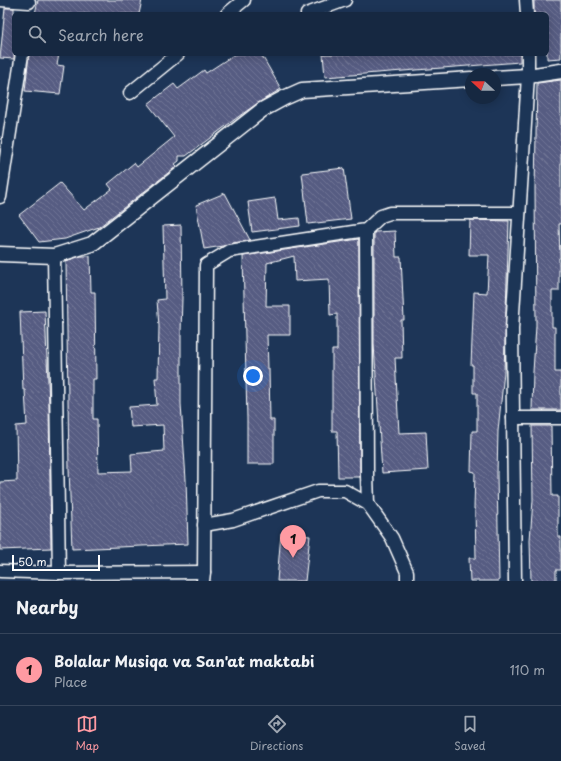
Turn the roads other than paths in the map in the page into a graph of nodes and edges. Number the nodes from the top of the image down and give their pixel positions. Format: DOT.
graph roads {
  1 [pos="0,0"];
  2 [pos="244,0"];
  3 [pos="345,0"];
  4 [pos="526,0"];
  5 [pos="29,5"];
  6 [pos="229,12"];
  7 [pos="312,12"];
  8 [pos="527,12"];
  9 [pos="22,56"];
  10 [pos="176,56"];
  11 [pos="528,56"];
  12 [pos="561,71"];
  13 [pos="528,76"];
  14 [pos="501,78"];
  15 [pos="465,80"];
  16 [pos="130,94"];
  17 [pos="0,197"];
  18 [pos="520,213"];
  19 [pos="366,230"];
  20 [pos="0,255"];
  21 [pos="54,256"];
  22 [pos="513,418"];
  23 [pos="561,418"];
  24 [pos="368,504"];
  25 [pos="204,525"];
  26 [pos="0,572"];
  27 [pos="59,573"];
  28 [pos="203,576"];
  29 [pos="407,581"];
  30 [pos="515,581"];
  1 -- 5 [label="street"];
  2 -- 6 [label="street"];
  3 -- 7 [label="street"];
  4 -- 8 [label="street"];
  9 -- 17 [label="street"];
  10 -- 16 [label="street"];
  11 -- 13 [label="street"];
  12 -- 13 [label="street"];
  13 -- 14 [label="street"];
  13 -- 18 [label="street"];
  15 -- 21 [label="street"];
  18 -- 19 [label="street"];
  18 -- 22 [label="street"];
  19 -- 24 [label="street"];
  19 -- 25 [label="street"];
  20 -- 21 [label="street"];
  21 -- 27 [label="street"];
  22 -- 23 [label="street"];
  22 -- 30 [label="street"];
  24 -- 25 [label="street"];
  24 -- 29 [label="street"];
  25 -- 28 [label="street"];
  26 -- 27 [label="street"];
  27 -- 28 [label="street"];
}
